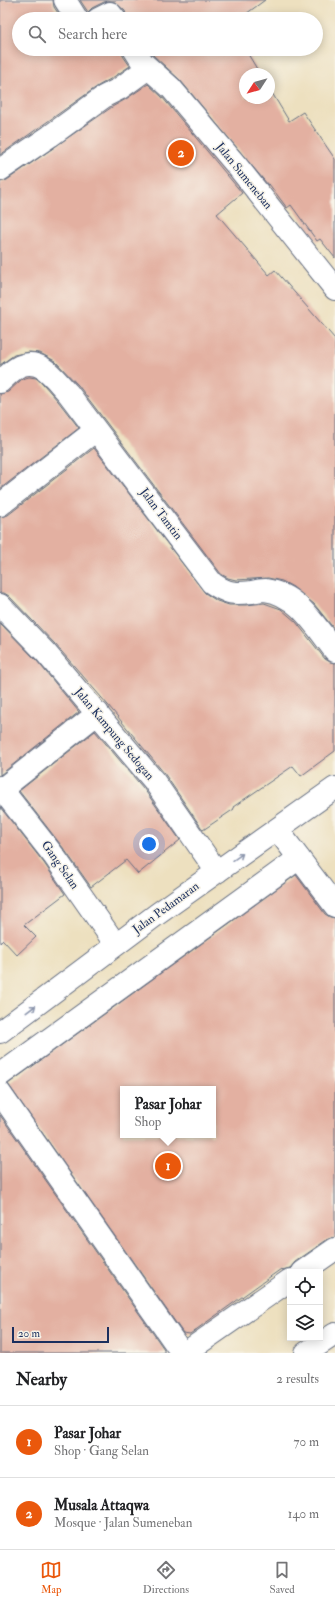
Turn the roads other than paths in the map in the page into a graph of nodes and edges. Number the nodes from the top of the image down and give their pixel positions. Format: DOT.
graph roads {
  1 [pos="65,0"];
  2 [pos="73,12"];
  3 [pos="139,56"];
  4 [pos="148,68"];
  5 [pos="0,170"];
  6 [pos="335,289"];
  7 [pos="0,382"];
  8 [pos="96,430"];
  9 [pos="0,505"];
  10 [pos="0,605"];
  11 [pos="335,651"];
  12 [pos="98,713"];
  13 [pos="1,788"];
  14 [pos="335,788"];
  15 [pos="277,829"];
  16 [pos="298,858"];
  17 [pos="217,872"];
  18 [pos="335,906"];
  19 [pos="116,945"];
  20 [pos="0,1032"];
  21 [pos="0,1075"];
  22 [pos="0,1092"];
  23 [pos="335,1249"];
  24 [pos="306,1269"];
  25 [pos="287,1282"];
  26 [pos="335,1334"];
  27 [pos="182,1353"];
  28 [pos="185,1353"];
  29 [pos="306,1353"];
  1 -- 2 [label="street"];
  3 -- 4 [label="street, Jalan Sumeneban"];
  4 -- 5 [label="street"];
  4 -- 6 [label="street, Jalan Sumeneban"];
  7 -- 8 [label="street, Jalan Tamtin"];
  8 -- 9 [label="street"];
  8 -- 11 [label="street, Jalan Tamtin"];
  10 -- 12 [label="street, Jalan Kampung Sedogan"];
  12 -- 13 [label="street"];
  12 -- 17 [label="street, Jalan Kampung Sedogan"];
  13 -- 19 [label="street, Gang Selan"];
  14 -- 15 [label="street, Jalan Pedamaran"];
  15 -- 16 [label="street"];
  17 -- 15 [label="street, Jalan Pedamaran, one-way"];
  16 -- 18 [label="street"];
  16 -- 21 [label="street"];
  17 -- 19 [label="street, Jalan Pedamaran"];
  20 -- 19 [label="street, Jalan Pedamaran, one-way"];
  22 -- 27 [label="street"];
  23 -- 24 [label="street"];
  25 -- 28 [label="street"];
  26 -- 29 [label="street"];
}
